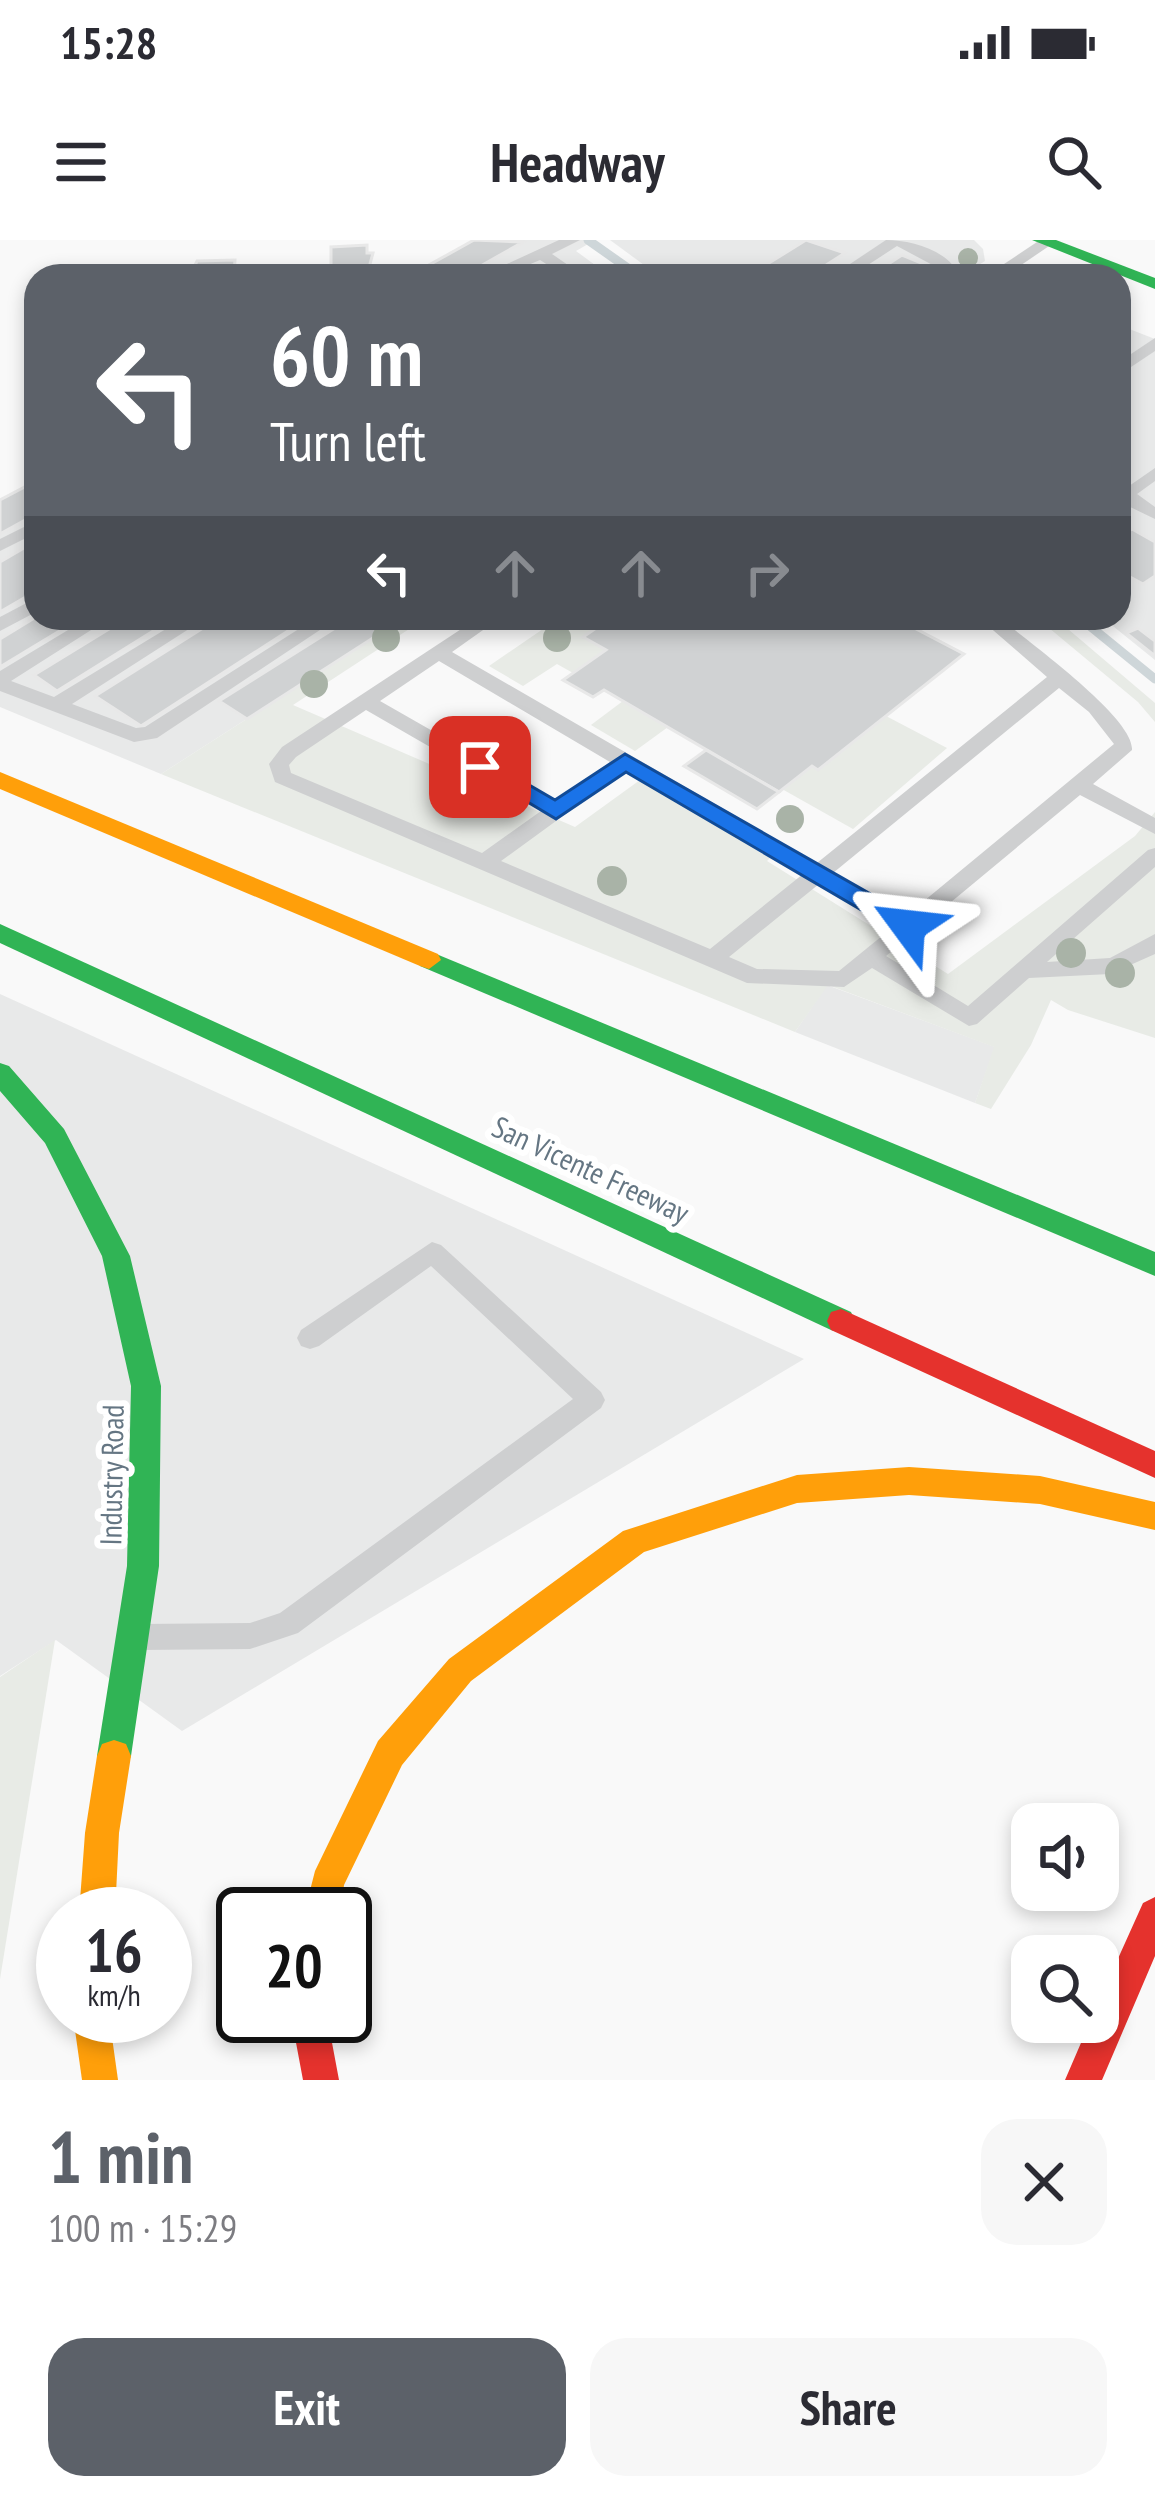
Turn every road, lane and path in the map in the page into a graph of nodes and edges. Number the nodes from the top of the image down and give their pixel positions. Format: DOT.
graph roads {
  1 [pos="897,240"];
  2 [pos="1044,241"];
  3 [pos="558,247"];
  4 [pos="518,264"];
  5 [pos="859,264"];
  6 [pos="943,264"];
  7 [pos="1011,264"];
  8 [pos="1094,264"];
  9 [pos="1155,473"];
  10 [pos="1131,492"];
  11 [pos="82,630"];
  12 [pos="178,630"];
  13 [pos="310,630"];
  14 [pos="473,630"];
  15 [pos="1002,630"];
  16 [pos="439,653"];
  17 [pos="1059,677"];
  18 [pos="0,681"];
  19 [pos="366,701"];
  20 [pos="56,705"];
  21 [pos="625,761"];
  22 [pos="0,780"];
  23 [pos="1079,785"];
  24 [pos="556,811"];
  25 [pos="1155,827"];
  26 [pos="1155,855"];
  27 [pos="482,864"];
  28 [pos="815,872"];
  29 [pos="908,926"];
  30 [pos="0,933"];
  31 [pos="1155,941"];
  32 [pos="871,957"];
  33 [pos="711,960"];
  34 [pos="1025,970"];
  35 [pos="0,1072"];
  36 [pos="1155,1264"];
  37 [pos="310,1338"];
  38 [pos="1155,1465"];
  39 [pos="1155,1516"];
  40 [pos="132,1637"];
  41 [pos="99,1887"];
  42 [pos="326,1887"];
  43 [pos="1155,1915"];
  44 [pos="95,2043"];
  45 [pos="314,2043"];
  46 [pos="100,2080"];
  47 [pos="321,2080"];
  48 [pos="1083,2080"];
  1 -- 5 [label="lane"];
  1 -- 6 [label="lane"];
  2 -- 7 [label="lane"];
  2 -- 8 [label="main road"];
  3 -- 4 [label="lane"];
  9 -- 10 [label="lane"];
  11 -- 18 [label="lane"];
  12 -- 20 [label="lane"];
  13 -- 20 [label="lane"];
  14 -- 16 [label="lane"];
  15 -- 17 [label="lane"];
  16 -- 19 [label="lane"];
  16 -- 21 [label="lane"];
  17 -- 23 [label="lane"];
  17 -- 28 [label="lane"];
  18 -- 20 [label="lane"];
  19 -- 24 [label="lane"];
  19 -- 27 [label="lane"];
  21 -- 24 [label="lane"];
  21 -- 28 [label="lane"];
  22 -- 36 [label="main road"];
  23 -- 25 [label="lane"];
  23 -- 29 [label="lane"];
  24 -- 27 [label="lane"];
  26 -- 34 [label="lane"];
  27 -- 33 [label="lane"];
  28 -- 29 [label="lane"];
  28 -- 33 [label="lane"];
  29 -- 32 [label="lane"];
  30 -- 38 [label="main road, San Vicente Freeway"];
  31 -- 34 [label="lane"];
  32 -- 33 [label="lane"];
  32 -- 34 [label="lane"];
  35 -- 40 [label="main road, Industry Road"];
  37 -- 40 [label="lane"];
  39 -- 42 [label="main road"];
  40 -- 41 [label="main road, Industry Road"];
  43 -- 48 [label="main road"];
  44 -- 46 [label="main road"];
  45 -- 47 [label="main road"];
}
